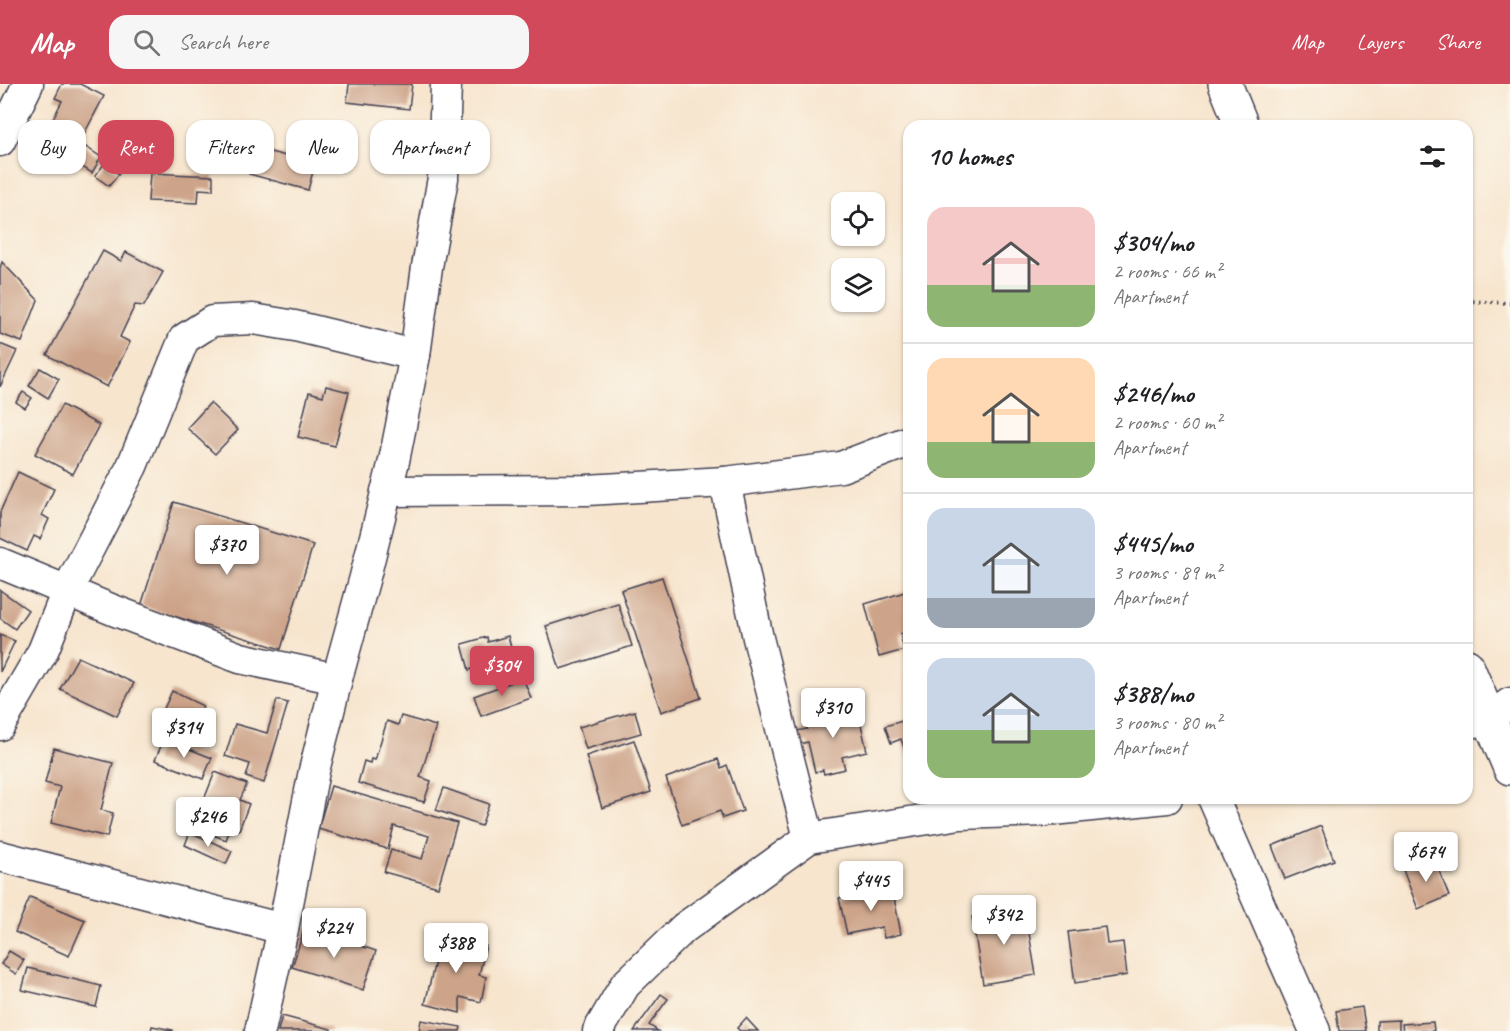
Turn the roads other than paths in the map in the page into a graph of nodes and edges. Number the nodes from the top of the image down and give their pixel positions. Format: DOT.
graph roads {
  1 [pos="28,84"];
  2 [pos="446,84"];
  3 [pos="1225,84"];
  4 [pos="1240,120"];
  5 [pos="0,141"];
  6 [pos="415,355"];
  7 [pos="903,443"];
  8 [pos="725,482"];
  9 [pos="386,491"];
  10 [pos="0,563"];
  11 [pos="67,591"];
  12 [pos="1473,679"];
  13 [pos="337,680"];
  14 [pos="1489,715"];
  15 [pos="0,725"];
  16 [pos="1510,768"];
  17 [pos="1110,804"];
  18 [pos="1217,804"];
  19 [pos="809,838"];
  20 [pos="0,856"];
  21 [pos="283,929"];
  22 [pos="260,1031"];
  23 [pos="598,1031"];
  24 [pos="1315,1031"];
  1 -- 5 [label="street"];
  2 -- 6 [label="street"];
  3 -- 4 [label="main road"];
  6 -- 9 [label="street"];
  6 -- 11 [label="street"];
  7 -- 8 [label="street"];
  8 -- 9 [label="street"];
  8 -- 19 [label="street"];
  9 -- 13 [label="street"];
  10 -- 11 [label="street"];
  11 -- 13 [label="street"];
  11 -- 15 [label="street"];
  12 -- 14 [label="main road"];
  13 -- 21 [label="street"];
  14 -- 16 [label="main road"];
  17 -- 19 [label="street"];
  18 -- 24 [label="street"];
  19 -- 23 [label="street"];
  20 -- 21 [label="street"];
  21 -- 22 [label="street"];
}
